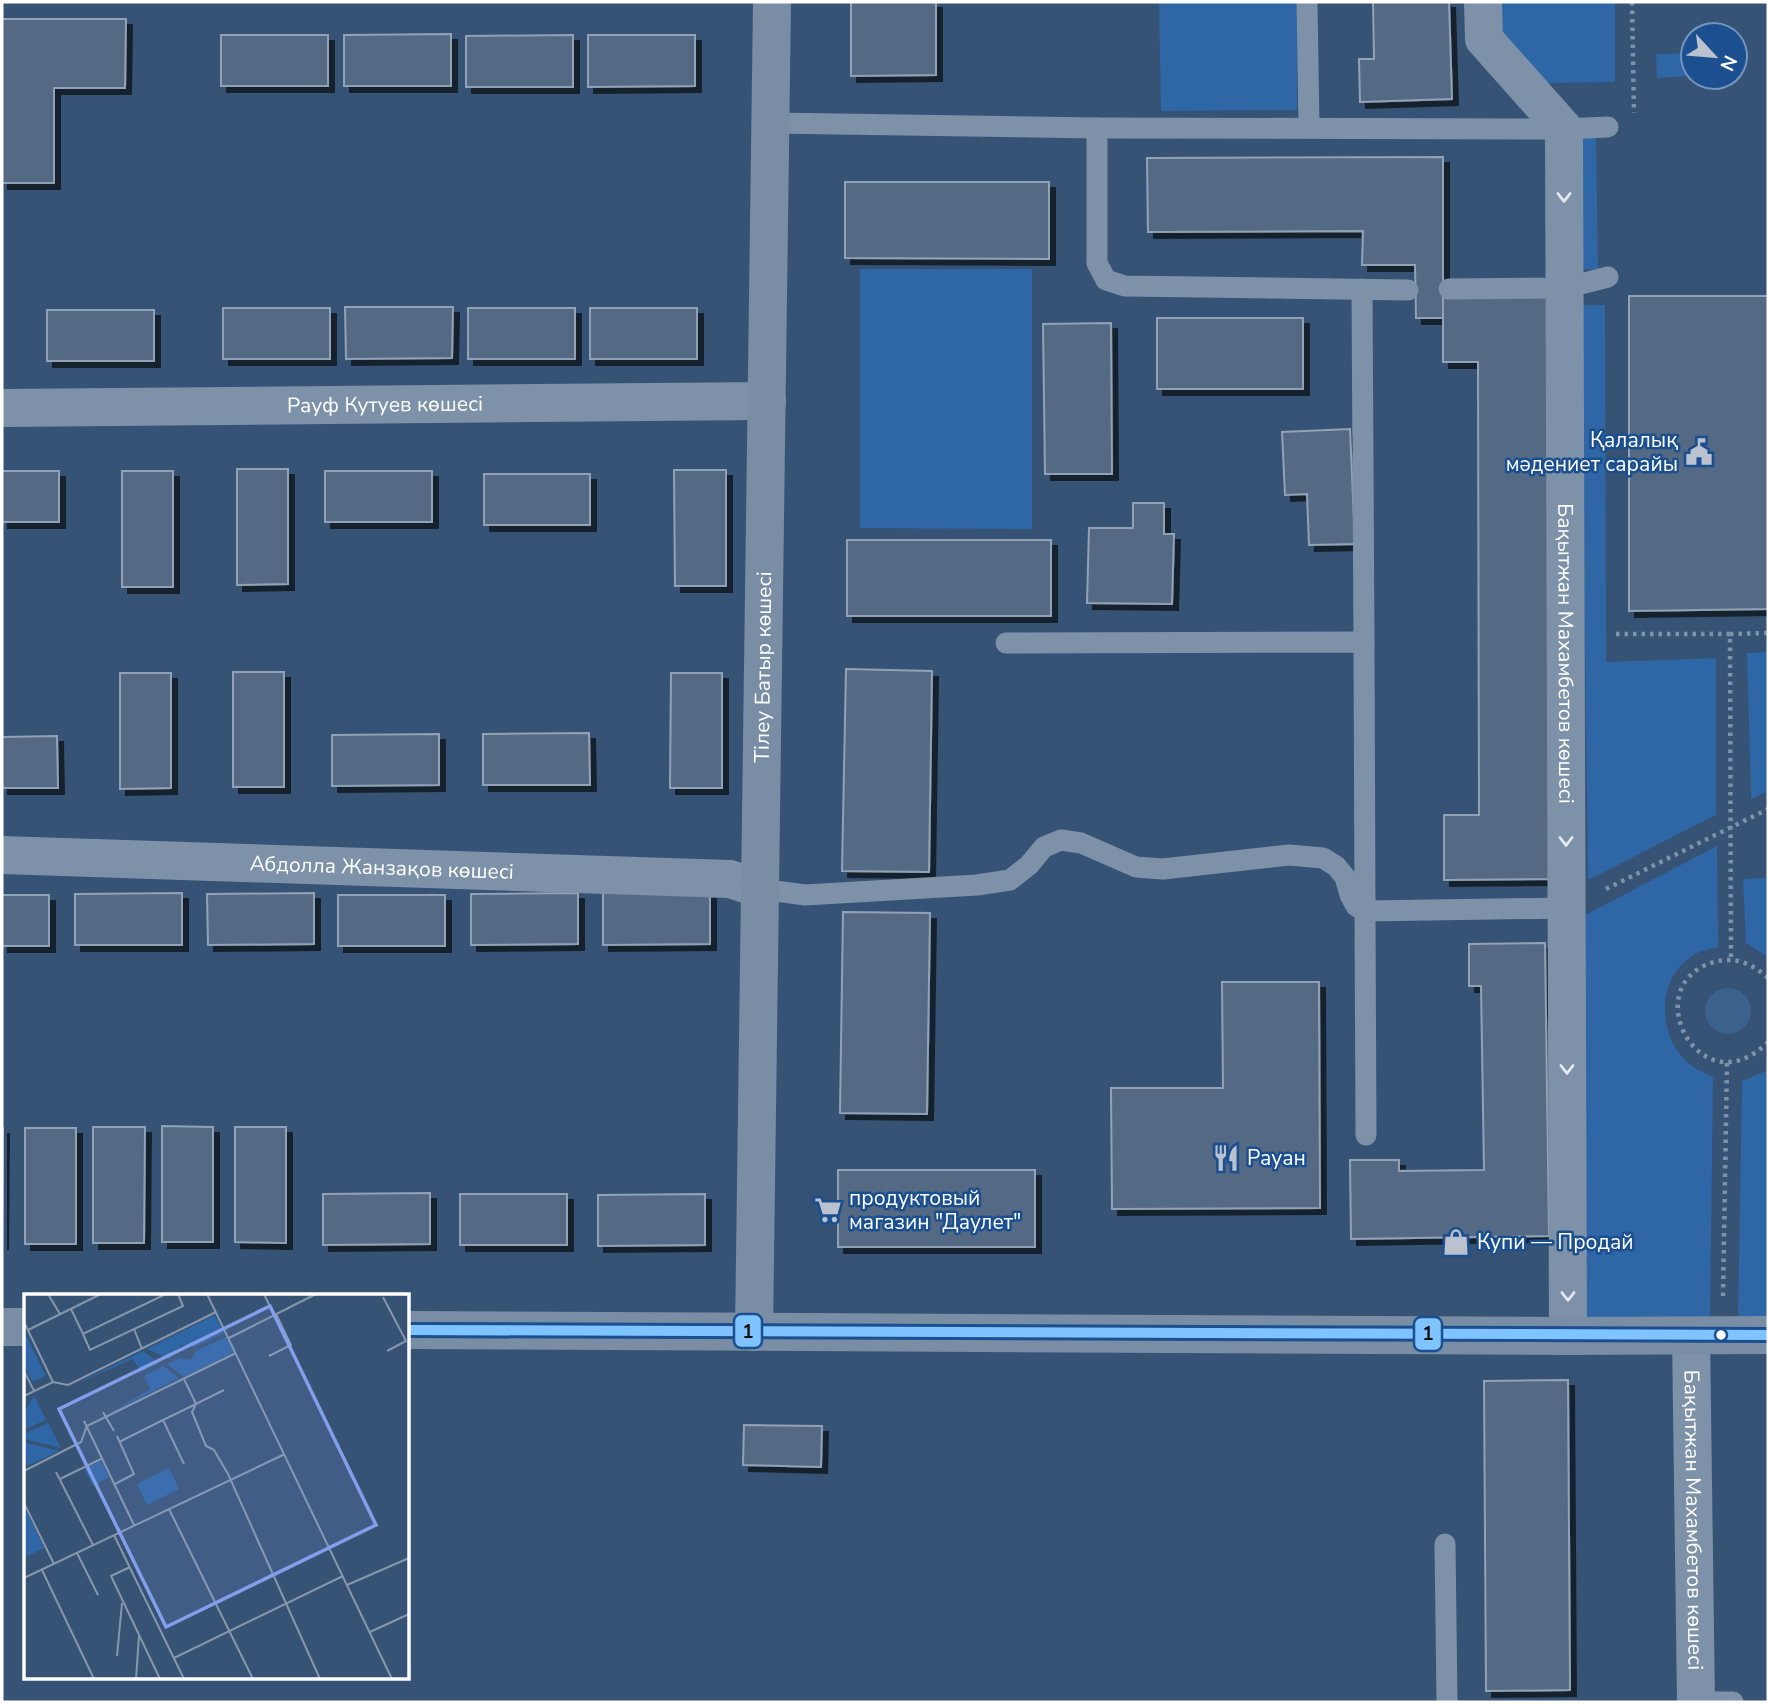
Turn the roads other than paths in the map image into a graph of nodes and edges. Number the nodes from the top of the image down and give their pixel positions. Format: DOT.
graph roads {
  1 [pos="772,2"];
  2 [pos="1307,2"];
  3 [pos="1483,2"];
  4 [pos="772,123"];
  5 [pos="1608,127"];
  6 [pos="1097,128"];
  7 [pos="1309,128"];
  8 [pos="1564,129"];
  9 [pos="1608,277"];
  10 [pos="1564,288"];
  11 [pos="1362,289"];
  12 [pos="1449,289"];
  13 [pos="1408,290"];
  14 [pos="767,401"];
  15 [pos="2,408"];
  16 [pos="1364,642"];
  17 [pos="1006,643"];
  18 [pos="2,855"];
  19 [pos="760,889"];
  20 [pos="1566,908"];
  21 [pos="1365,911"];
  22 [pos="1366,1135"];
  23 [pos="2,1326"];
  24 [pos="24,1327"];
  25 [pos="410,1330"];
  26 [pos="754,1332"];
  27 [pos="1768,1335"];
  28 [pos="1568,1336"];
  29 [pos="1707,1336"];
  30 [pos="1445,1544"];
  31 [pos="1447,1702"];
  32 [pos="1696,1702"];
  33 [pos="1733,1702"];
  1 -- 4 [label="street, Тілеу Батыр көшесі"];
  2 -- 7 [label="lane"];
  3 -- 8 [label="street"];
  4 -- 6 [label="lane"];
  4 -- 14 [label="street, Тілеу Батыр көшесі"];
  5 -- 8 [label="lane"];
  6 -- 7 [label="lane"];
  6 -- 11 [label="lane"];
  7 -- 8 [label="lane"];
  8 -- 10 [label="street, Бақытжан Махамбетов көшесі, one-way"];
  9 -- 10 [label="lane"];
  10 -- 12 [label="lane"];
  10 -- 20 [label="street, Бақытжан Махамбетов көшесі, one-way"];
  11 -- 13 [label="lane"];
  11 -- 16 [label="lane"];
  14 -- 15 [label="street, Рауф Кутуев көшесі"];
  14 -- 19 [label="street, Тілеу Батыр көшесі"];
  16 -- 17 [label="lane"];
  16 -- 21 [label="lane"];
  18 -- 19 [label="street, Абдолла Жанзақов көшесі"];
  19 -- 21 [label="lane"];
  19 -- 26 [label="street, Тілеу Батыр көшесі"];
  20 -- 21 [label="lane"];
  20 -- 28 [label="street, Бақытжан Махамбетов көшесі, one-way"];
  21 -- 22 [label="lane"];
  23 -- 24 [label="street"];
  25 -- 26 [label="street"];
  26 -- 28 [label="street"];
  27 -- 29 [label="street"];
  28 -- 29 [label="street"];
  29 -- 32 [label="street, Бақытжан Махамбетов көшесі"];
  30 -- 31 [label="lane"];
  32 -- 33 [label="lane"];
}
